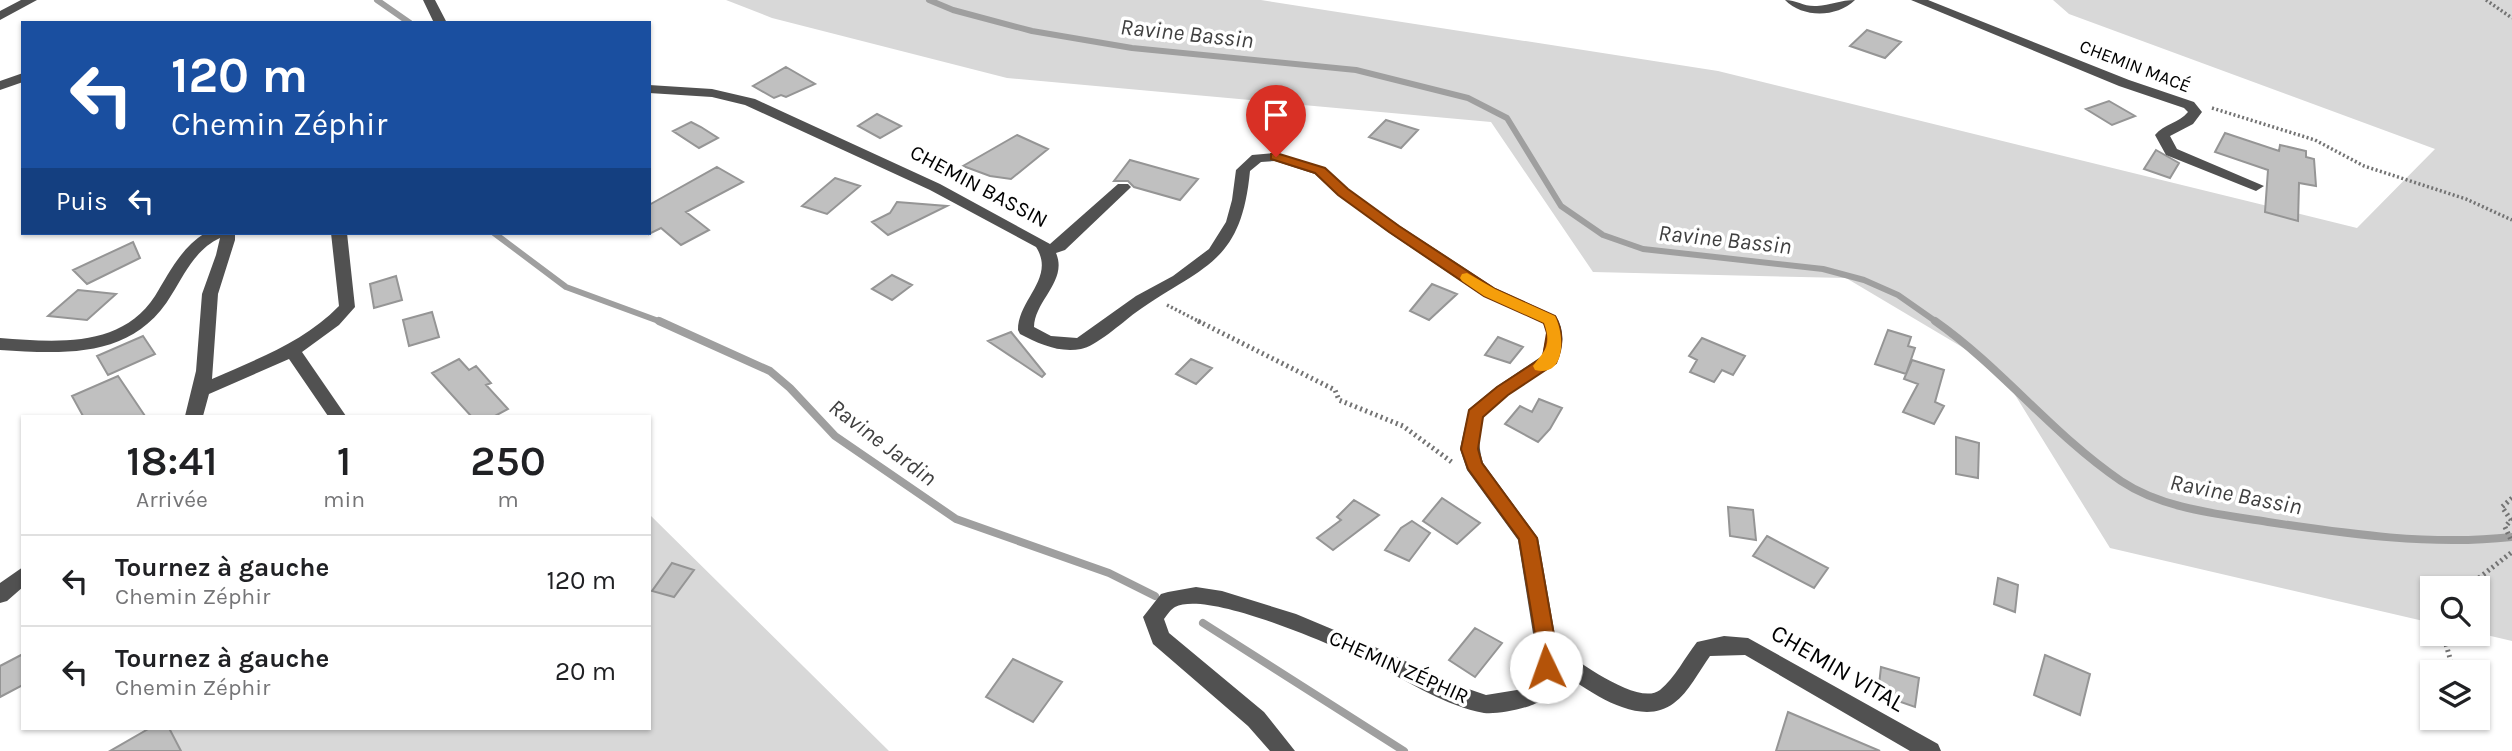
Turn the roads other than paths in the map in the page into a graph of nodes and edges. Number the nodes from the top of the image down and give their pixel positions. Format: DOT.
graph roads {
  1 [pos="31,0"];
  2 [pos="429,0"];
  3 [pos="1791,0"];
  4 [pos="1849,0"];
  5 [pos="1917,0"];
  6 [pos="0,16"];
  7 [pos="440,21"];
  8 [pos="21,77"];
  9 [pos="0,86"];
  10 [pos="651,89"];
  11 [pos="2256,186"];
  12 [pos="1124,187"];
  13 [pos="215,235"];
  14 [pos="227,235"];
  15 [pos="340,235"];
  16 [pos="1048,251"];
  17 [pos="1512,302"];
  18 [pos="0,344"];
  19 [pos="290,349"];
  20 [pos="202,390"];
  21 [pos="194,415"];
  22 [pos="336,415"];
  23 [pos="21,577"];
  24 [pos="0,595"];
  25 [pos="1548,652"];
  26 [pos="1284,751"];
  27 [pos="1930,751"];
  1 -- 6 [label="street"];
  2 -- 7 [label="street"];
  3 -- 4 [label="street"];
  5 -- 11 [label="street, CHEMIN MACÉ"];
  8 -- 9 [label="street"];
  10 -- 16 [label="street, CHEMIN BASSIN"];
  12 -- 16 [label="street"];
  13 -- 18 [label="street"];
  14 -- 20 [label="street"];
  15 -- 19 [label="street"];
  16 -- 17 [label="street, CHEMIN BASSIN"];
  17 -- 25 [label="street, CHEMIN ZÉPHIR"];
  19 -- 20 [label="street"];
  19 -- 22 [label="street"];
  20 -- 21 [label="street"];
  23 -- 24 [label="street"];
  25 -- 26 [label="street, CHEMIN ZÉPHIR"];
  25 -- 27 [label="street, CHEMIN VITAL"];
}
